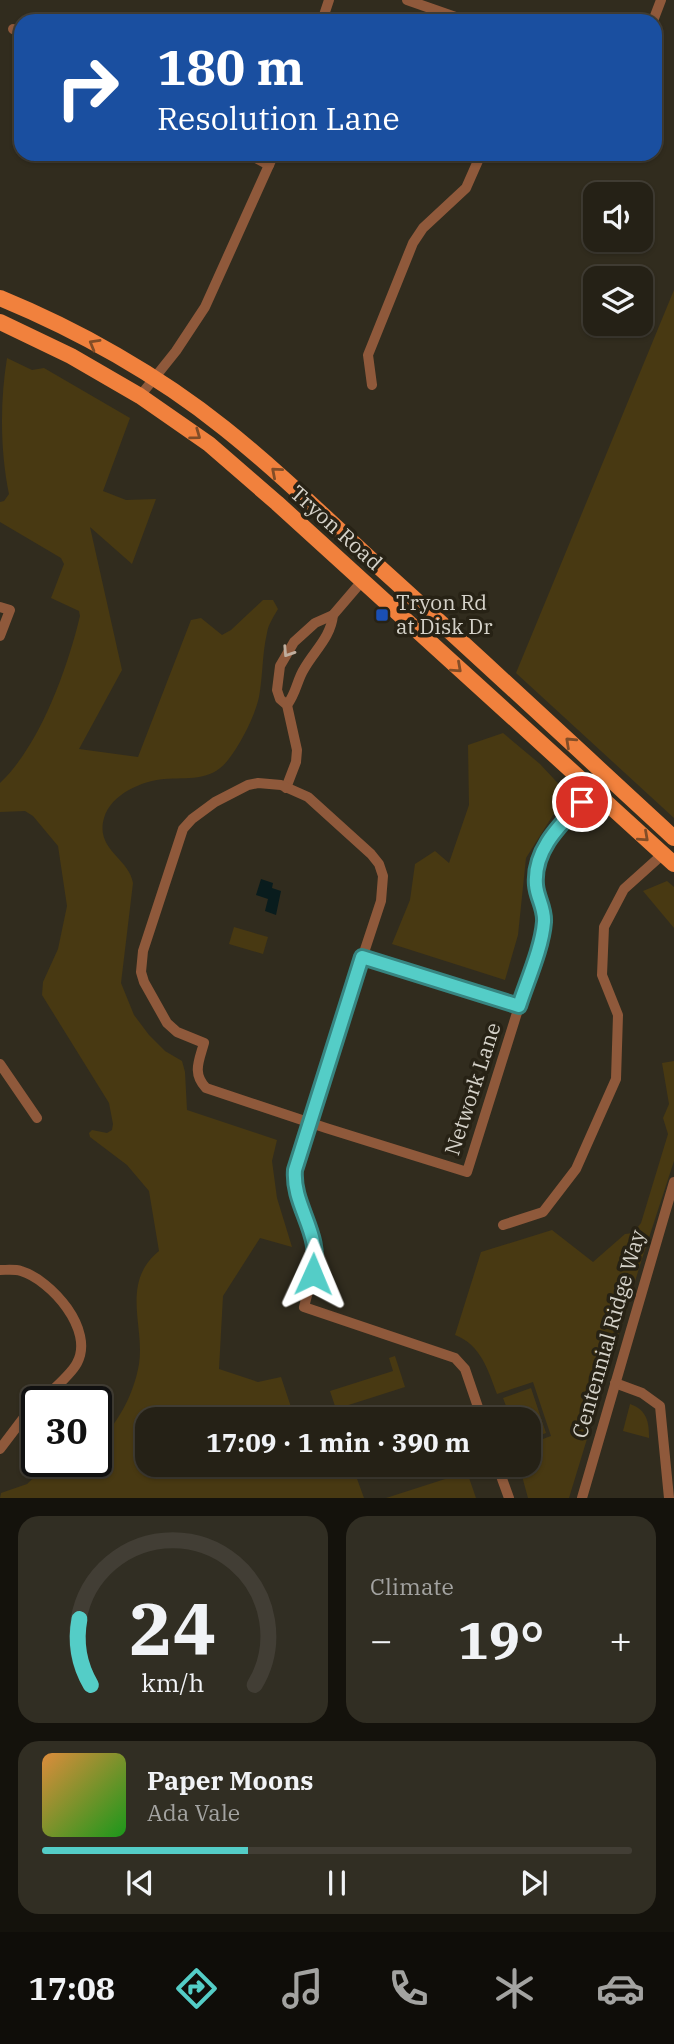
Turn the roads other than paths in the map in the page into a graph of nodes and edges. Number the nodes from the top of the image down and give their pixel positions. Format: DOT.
graph roads {
  1 [pos="407,0"];
  2 [pos="447,14"];
  3 [pos="261,161"];
  4 [pos="271,161"];
  5 [pos="478,161"];
  6 [pos="269,165"];
  7 [pos="0,298"];
  8 [pos="0,322"];
  9 [pos="153,379"];
  10 [pos="372,385"];
  11 [pos="140,396"];
  12 [pos="363,580"];
  13 [pos="0,607"];
  14 [pos="333,615"];
  15 [pos="0,636"];
  16 [pos="287,705"];
  17 [pos="286,788"];
  18 [pos="593,790"];
  19 [pos="674,838"];
  20 [pos="669,859"];
  21 [pos="362,957"];
  22 [pos="519,1006"];
  23 [pos="0,1064"];
  24 [pos="37,1118"];
  25 [pos="308,1122"];
  26 [pos="674,1182"];
  27 [pos="503,1224"];
  28 [pos="0,1270"];
  29 [pos="615,1383"];
  30 [pos="55,1386"];
  31 [pos="478,1407"];
  32 [pos="21,1421"];
  33 [pos="1,1443"];
  34 [pos="501,1477"];
  35 [pos="509,1498"];
  36 [pos="582,1498"];
  37 [pos="669,1498"];
  1 -- 2 [label="street"];
  3 -- 6 [label="street"];
  4 -- 6 [label="street"];
  5 -- 10 [label="street"];
  6 -- 9 [label="street"];
  9 -- 7 [label="main road, Tryon Road, one-way"];
  8 -- 11 [label="main road, Tryon Road"];
  9 -- 11 [label="street"];
  19 -- 9 [label="main road, Tryon Road, one-way"];
  11 -- 12 [label="main road, Tryon Road, one-way"];
  12 -- 14 [label="street"];
  12 -- 18 [label="main road, Tryon Road, one-way"];
  13 -- 15 [label="street"];
  14 -- 16 [label="street"];
  14 -- 16 [label="street, one-way"];
  16 -- 17 [label="street"];
  17 -- 21 [label="street"];
  17 -- 25 [label="street"];
  18 -- 20 [label="main road, Tryon Road, one-way"];
  18 -- 22 [label="street, Network Lane"];
  20 -- 27 [label="street"];
  21 -- 22 [label="street"];
  21 -- 25 [label="street"];
  22 -- 25 [label="street, Network Lane"];
  23 -- 24 [label="street"];
  25 -- 31 [label="street"];
  26 -- 29 [label="street, Centennial Ridge Way"];
  28 -- 30 [label="street"];
  29 -- 36 [label="street, Centennial Ridge Way"];
  29 -- 37 [label="street"];
  32 -- 33 [label="street"];
  34 -- 35 [label="street"];
}
